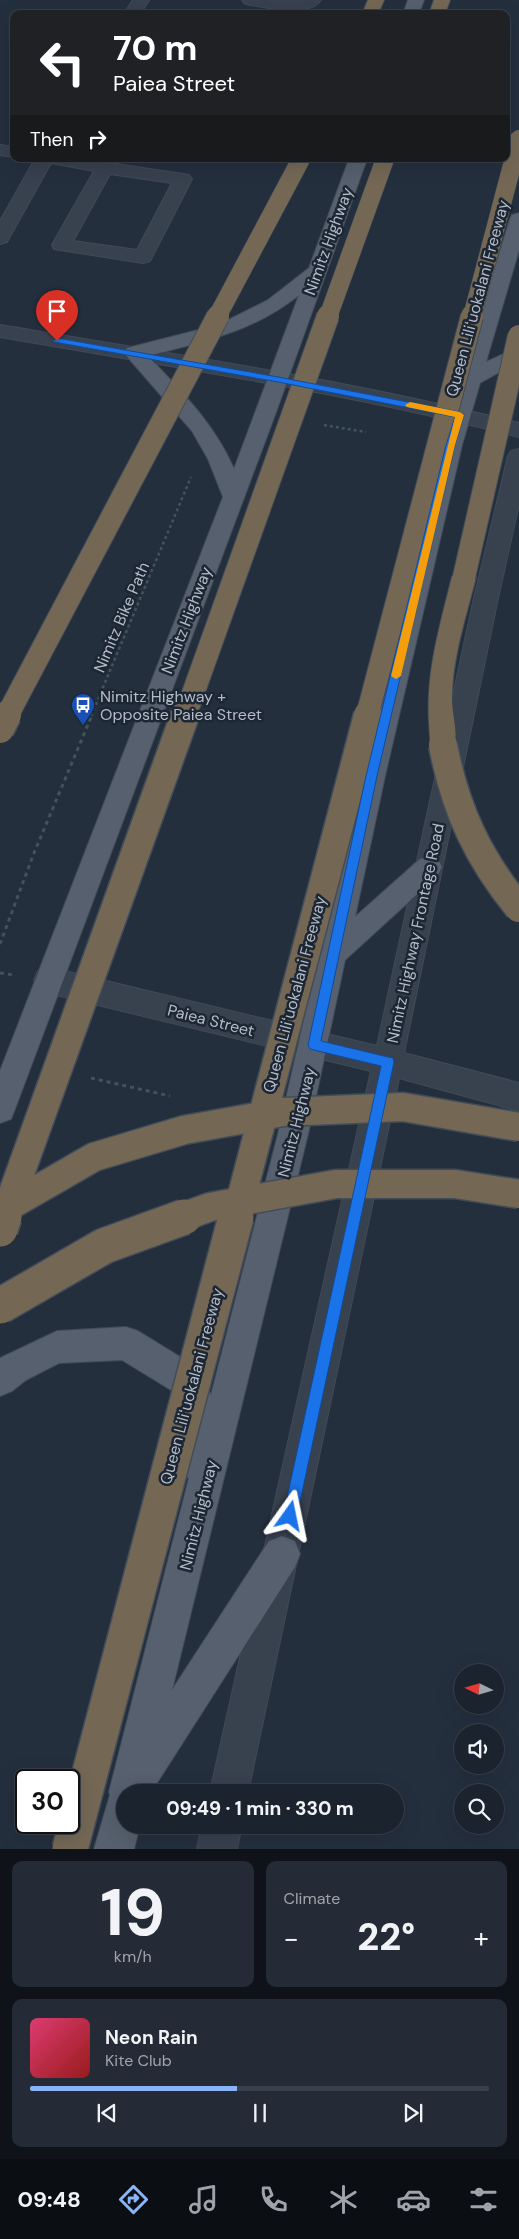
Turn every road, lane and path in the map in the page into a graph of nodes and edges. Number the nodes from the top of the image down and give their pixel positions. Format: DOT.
graph roads {
  1 [pos="250,0"];
  2 [pos="313,0"];
  3 [pos="519,140"];
  4 [pos="42,162"];
  5 [pos="72,162"];
  6 [pos="299,162"];
  7 [pos="357,162"];
  8 [pos="384,162"];
  9 [pos="105,168"];
  10 [pos="519,218"];
  11 [pos="0,238"];
  12 [pos="318,270"];
  13 [pos="0,331"];
  14 [pos="519,336"];
  15 [pos="134,353"];
  16 [pos="519,353"];
  17 [pos="471,379"];
  18 [pos="278,380"];
  19 [pos="460,415"];
  20 [pos="324,425"];
  21 [pos="519,430"];
  22 [pos="366,432"];
  23 [pos="519,456"];
  24 [pos="193,472"];
  25 [pos="234,497"];
  26 [pos="0,729"];
  27 [pos="429,867"];
  28 [pos="519,908"];
  29 [pos="0,944"];
  30 [pos="333,954"];
  31 [pos="48,980"];
  32 [pos="314,1045"];
  33 [pos="388,1062"];
  34 [pos="82,1076"];
  35 [pos="519,1096"];
  36 [pos="176,1098"];
  37 [pos="0,1109"];
  38 [pos="519,1127"];
  39 [pos="519,1194"];
  40 [pos="0,1212"];
  41 [pos="0,1229"];
  42 [pos="0,1306"];
  43 [pos="0,1379"];
  44 [pos="198,1514"];
  45 [pos="282,1554"];
  46 [pos="130,1784"];
  47 [pos="133,1784"];
  48 [pos="231,1784"];
  49 [pos="118,1834"];
  50 [pos="220,1834"];
  51 [pos="70,1849"];
  52 [pos="114,1849"];
  53 [pos="217,1849"];
  1 -- 2 [label="street"];
  3 -- 51 [label="highway, Queen Liliʻuokalani Freeway, bridge"];
  4 -- 11 [label="street"];
  5 -- 9 [label="street"];
  6 -- 26 [label="highway, bridge"];
  7 -- 12 [label="main road, Nimitz Highway"];
  8 -- 41 [label="highway, bridge"];
  9 -- 9 [label="street"];
  10 -- 17 [label="main road, Nimitz Highway"];
  12 -- 15 [label="main road"];
  12 -- 18 [label="main road, Nimitz Highway"];
  13 -- 15 [label="street"];
  14 -- 28 [label="highway, bridge"];
  15 -- 18 [label="street"];
  15 -- 25 [label="main road"];
  16 -- 17 [label="main road"];
  17 -- 19 [label="main road, Nimitz Highway"];
  18 -- 19 [label="street"];
  18 -- 25 [label="main road, Nimitz Highway"];
  19 -- 21 [label="street"];
  19 -- 30 [label="main road, Nimitz Highway"];
  20 -- 22 [label="path"];
  23 -- 27 [label="street, Nimitz Highway Frontage Road"];
  24 -- 29 [label="path, Nimitz Bike Path"];
  25 -- 31 [label="main road, Nimitz Highway"];
  27 -- 30 [label="main road"];
  27 -- 33 [label="street, Nimitz Highway Frontage Road"];
  30 -- 32 [label="main road, Nimitz Highway"];
  31 -- 32 [label="street, Paiea Street"];
  31 -- 37 [label="main road, Nimitz Highway"];
  32 -- 33 [label="street, Paiea Street"];
  32 -- 44 [label="main road, Nimitz Highway"];
  33 -- 35 [label="street, Paiea Street"];
  33 -- 45 [label="street, Nimitz Highway Frontage Road"];
  34 -- 36 [label="path"];
  38 -- 40 [label="highway, bridge"];
  39 -- 42 [label="highway, bridge"];
  43 -- 44 [label="main road"];
  44 -- 46 [label="main road, Nimitz Highway"];
  45 -- 47 [label="main road"];
  45 -- 48 [label="street, Nimitz Highway Frontage Road"];
  49 -- 52 [label="main road"];
  50 -- 53 [label="street"];
}
